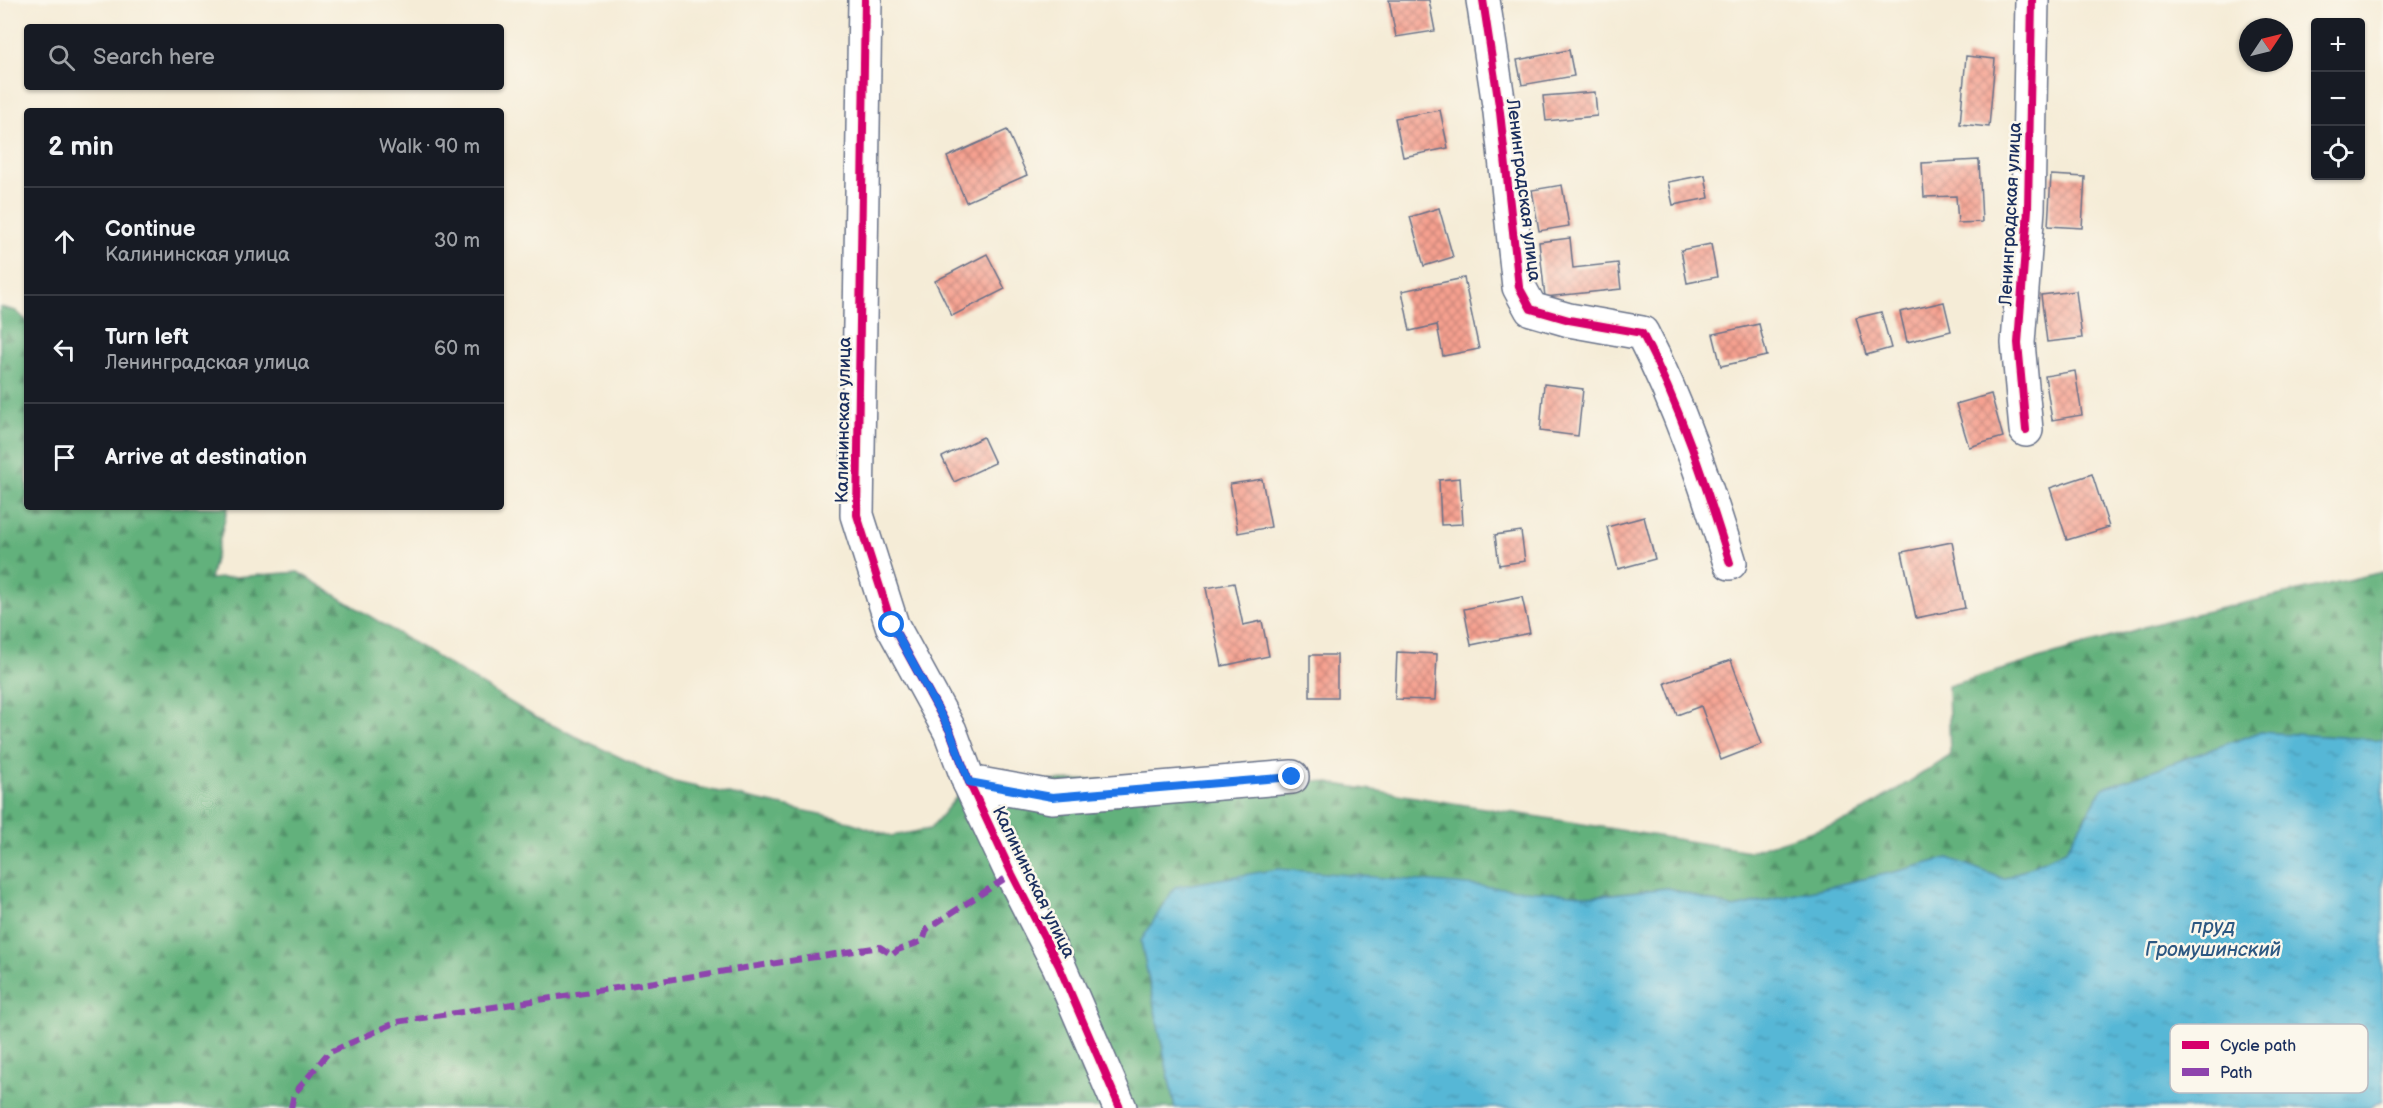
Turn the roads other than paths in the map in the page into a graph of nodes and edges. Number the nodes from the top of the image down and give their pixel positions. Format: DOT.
graph roads {
  1 [pos="865,0"];
  2 [pos="1483,0"];
  3 [pos="2032,0"];
  4 [pos="2026,430"];
  5 [pos="1730,563"];
  6 [pos="1292,777"];
  7 [pos="969,782"];
  8 [pos="1120,1108"];
  1 -- 7 [label="street, Калининская улица"];
  2 -- 5 [label="street, Ленинградская улица"];
  3 -- 4 [label="street, Ленинградская улица"];
  6 -- 7 [label="street"];
  7 -- 8 [label="street, Калининская улица"];
}
